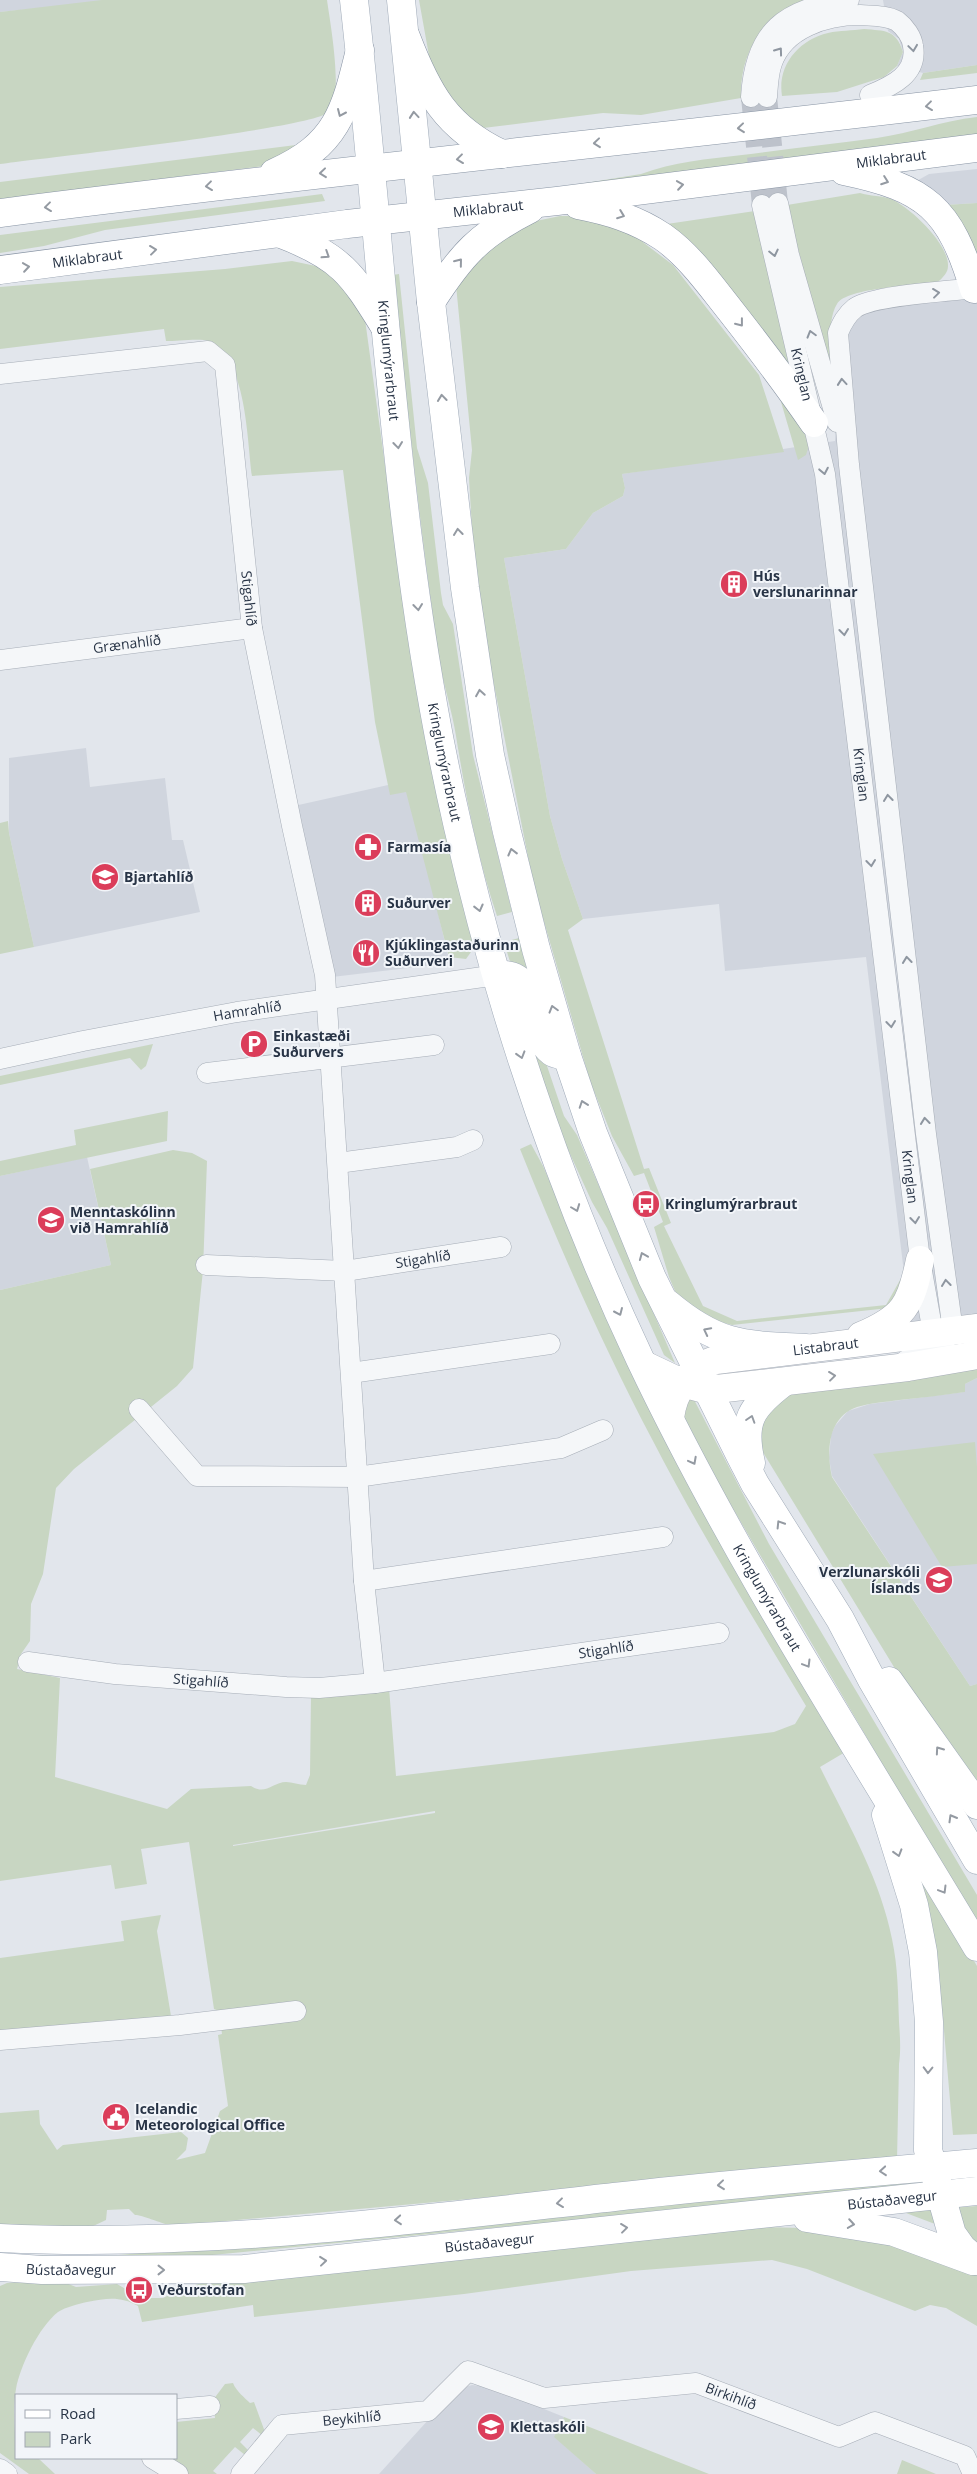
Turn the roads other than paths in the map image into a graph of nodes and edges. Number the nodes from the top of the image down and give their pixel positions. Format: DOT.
graph roads {
  1 [pos="354,0"];
  2 [pos="401,0"];
  3 [pos="849,0"];
  4 [pos="406,37"];
  5 [pos="360,50"];
  6 [pos="870,95"];
  7 [pos="977,100"];
  8 [pos="789,123"];
  9 [pos="977,148"];
  10 [pos="502,154"];
  11 [pos="418,163"];
  12 [pos="821,166"];
  13 [pos="372,169"];
  14 [pos="257,180"];
  15 [pos="551,202"];
  16 [pos="0,213"];
  17 [pos="423,216"];
  18 [pos="376,221"];
  19 [pos="282,234"];
  20 [pos="0,270"];
  21 [pos="976,288"];
  22 [pos="431,302"];
  23 [pos="385,328"];
  24 [pos="0,374"];
  25 [pos="814,423"];
  26 [pos="849,465"];
  27 [pos="252,628"];
  28 [pos="0,660"];
  29 [pos="497,975"];
  30 [pos="328,999"];
  31 [pos="434,1045"];
  32 [pos="567,1056"];
  33 [pos="332,1058"];
  34 [pos="0,1059"];
  35 [pos="208,1073"];
  36 [pos="473,1140"];
  37 [pos="338,1163"];
  38 [pos="502,1248"];
  39 [pos="920,1260"];
  40 [pos="206,1266"];
  41 [pos="345,1271"];
  42 [pos="663,1300"];
  43 [pos="952,1333"];
  44 [pos="550,1344"];
  45 [pos="840,1344"];
  46 [pos="806,1348"];
  47 [pos="977,1354"];
  48 [pos="644,1365"];
  49 [pos="882,1370"];
  50 [pos="351,1373"];
  51 [pos="696,1380"];
  52 [pos="784,1382"];
  53 [pos="138,1409"];
  54 [pos="670,1418"];
  55 [pos="603,1430"];
  56 [pos="357,1477"];
  57 [pos="755,1484"];
  58 [pos="663,1537"];
  59 [pos="364,1581"];
  60 [pos="840,1619"];
  61 [pos="719,1633"];
  62 [pos="28,1662"];
  63 [pos="375,1683"];
  64 [pos="873,1773"];
  65 [pos="977,1804"];
  66 [pos="977,1860"];
  67 [pos="977,1947"];
  68 [pos="296,2011"];
  69 [pos="0,2040"];
  70 [pos="977,2163"];
  71 [pos="932,2167"];
  72 [pos="977,2191"];
  73 [pos="939,2194"];
  74 [pos="733,2215"];
  75 [pos="0,2238"];
  76 [pos="977,2262"];
  77 [pos="0,2267"];
  78 [pos="42,2270"];
  79 [pos="0,2277"];
  80 [pos="468,2371"];
  81 [pos="210,2406"];
  82 [pos="178,2409"];
  83 [pos="154,2459"];
  84 [pos="0,2469"];
  85 [pos="7,2474"];
  86 [pos="178,2474"];
  87 [pos="241,2474"];
  88 [pos="972,2474"];
  1 -- 5 [label="main road, Kringlumýrarbraut"];
  2 -- 4 [label="main road"];
  3 -- 6 [label="street, one-way"];
  4 -- 10 [label="main road"];
  11 -- 4 [label="main road, one-way"];
  5 -- 13 [label="main road, Kringlumýrarbraut"];
  5 -- 14 [label="main road, one-way"];
  6 -- 8 [label="main road"];
  7 -- 8 [label="main road, one-way"];
  8 -- 10 [label="main road, one-way"];
  9 -- 12 [label="main road, Miklabraut"];
  10 -- 11 [label="main road, one-way"];
  11 -- 13 [label="main road"];
  11 -- 17 [label="main road"];
  15 -- 12 [label="main road, Miklabraut, one-way"];
  12 -- 21 [label="main road, one-way"];
  13 -- 14 [label="main road, one-way"];
  13 -- 18 [label="main road, Kringlumýrarbraut"];
  14 -- 16 [label="main road, one-way"];
  15 -- 17 [label="main road, Miklabraut"];
  22 -- 15 [label="main road, one-way"];
  15 -- 25 [label="main road, one-way"];
  17 -- 18 [label="main road, Miklabraut"];
  17 -- 22 [label="main road"];
  18 -- 19 [label="main road, Miklabraut"];
  18 -- 23 [label="main road, Kringlumýrarbraut"];
  20 -- 19 [label="main road, Miklabraut, one-way"];
  19 -- 23 [label="main road, one-way"];
  26 -- 21 [label="street, Kringlan, one-way"];
  32 -- 22 [label="main road, one-way"];
  23 -- 29 [label="main road, Kringlumýrarbraut, one-way"];
  24 -- 27 [label="street, Stigahlíð"];
  26 -- 25 [label="street, Kringlan, one-way"];
  25 -- 39 [label="street, Kringlan, one-way"];
  43 -- 26 [label="street, Kringlan, one-way"];
  27 -- 28 [label="street, Grænahlíð"];
  27 -- 30 [label="street, Stigahlíð"];
  29 -- 30 [label="street, Hamrahlíð"];
  29 -- 32 [label="main road"];
  29 -- 48 [label="main road, Kringlumýrarbraut, one-way"];
  30 -- 33 [label="street, Stigahlíð"];
  30 -- 34 [label="street, Hamrahlíð"];
  31 -- 33 [label="street"];
  42 -- 32 [label="main road, one-way"];
  33 -- 35 [label="street"];
  33 -- 37 [label="street, Stigahlíð"];
  36 -- 37 [label="street"];
  37 -- 41 [label="street, Stigahlíð"];
  38 -- 41 [label="street, Stigahlíð"];
  39 -- 43 [label="street, Kringlan"];
  39 -- 45 [label="main road"];
  40 -- 41 [label="street, Stigahlíð"];
  41 -- 50 [label="street, Stigahlíð"];
  46 -- 42 [label="main road, one-way"];
  42 -- 51 [label="main road"];
  43 -- 45 [label="main road, Listabraut"];
  43 -- 47 [label="street"];
  43 -- 49 [label="street"];
  44 -- 50 [label="street"];
  45 -- 46 [label="main road, Listabraut"];
  46 -- 51 [label="main road, Listabraut"];
  47 -- 49 [label="main road"];
  48 -- 51 [label="main road"];
  48 -- 54 [label="main road, Kringlumýrarbraut"];
  52 -- 49 [label="main road, one-way"];
  50 -- 56 [label="street, Stigahlíð"];
  51 -- 52 [label="main road"];
  51 -- 54 [label="main road"];
  51 -- 57 [label="main road"];
  57 -- 52 [label="main road, one-way"];
  53 -- 56 [label="street"];
  54 -- 64 [label="main road, Kringlumýrarbraut, one-way"];
  55 -- 56 [label="street"];
  56 -- 59 [label="street, Stigahlíð"];
  60 -- 57 [label="main road, one-way"];
  58 -- 59 [label="street"];
  59 -- 63 [label="street, Stigahlíð"];
  65 -- 60 [label="main road, one-way"];
  66 -- 60 [label="main road, one-way"];
  61 -- 63 [label="street, Stigahlíð"];
  62 -- 63 [label="street, Stigahlíð"];
  64 -- 67 [label="main road, Kringlumýrarbraut, one-way"];
  64 -- 71 [label="main road, one-way"];
  68 -- 69 [label="street"];
  70 -- 71 [label="main road, Bústaðavegur"];
  71 -- 73 [label="main road"];
  71 -- 75 [label="main road, Bústaðavegur, one-way"];
  72 -- 73 [label="main road, Bústaðavegur"];
  73 -- 74 [label="main road, Bústaðavegur"];
  73 -- 76 [label="main road"];
  74 -- 76 [label="main road, one-way"];
  78 -- 74 [label="main road, Bústaðavegur, one-way"];
  77 -- 78 [label="main road, Bústaðavegur"];
  78 -- 79 [label="main road"];
  80 -- 87 [label="street, Beykihlíð"];
  80 -- 88 [label="street, Birkihlíð"];
  81 -- 82 [label="street"];
  83 -- 86 [label="street"];
  84 -- 85 [label="street"];
}
